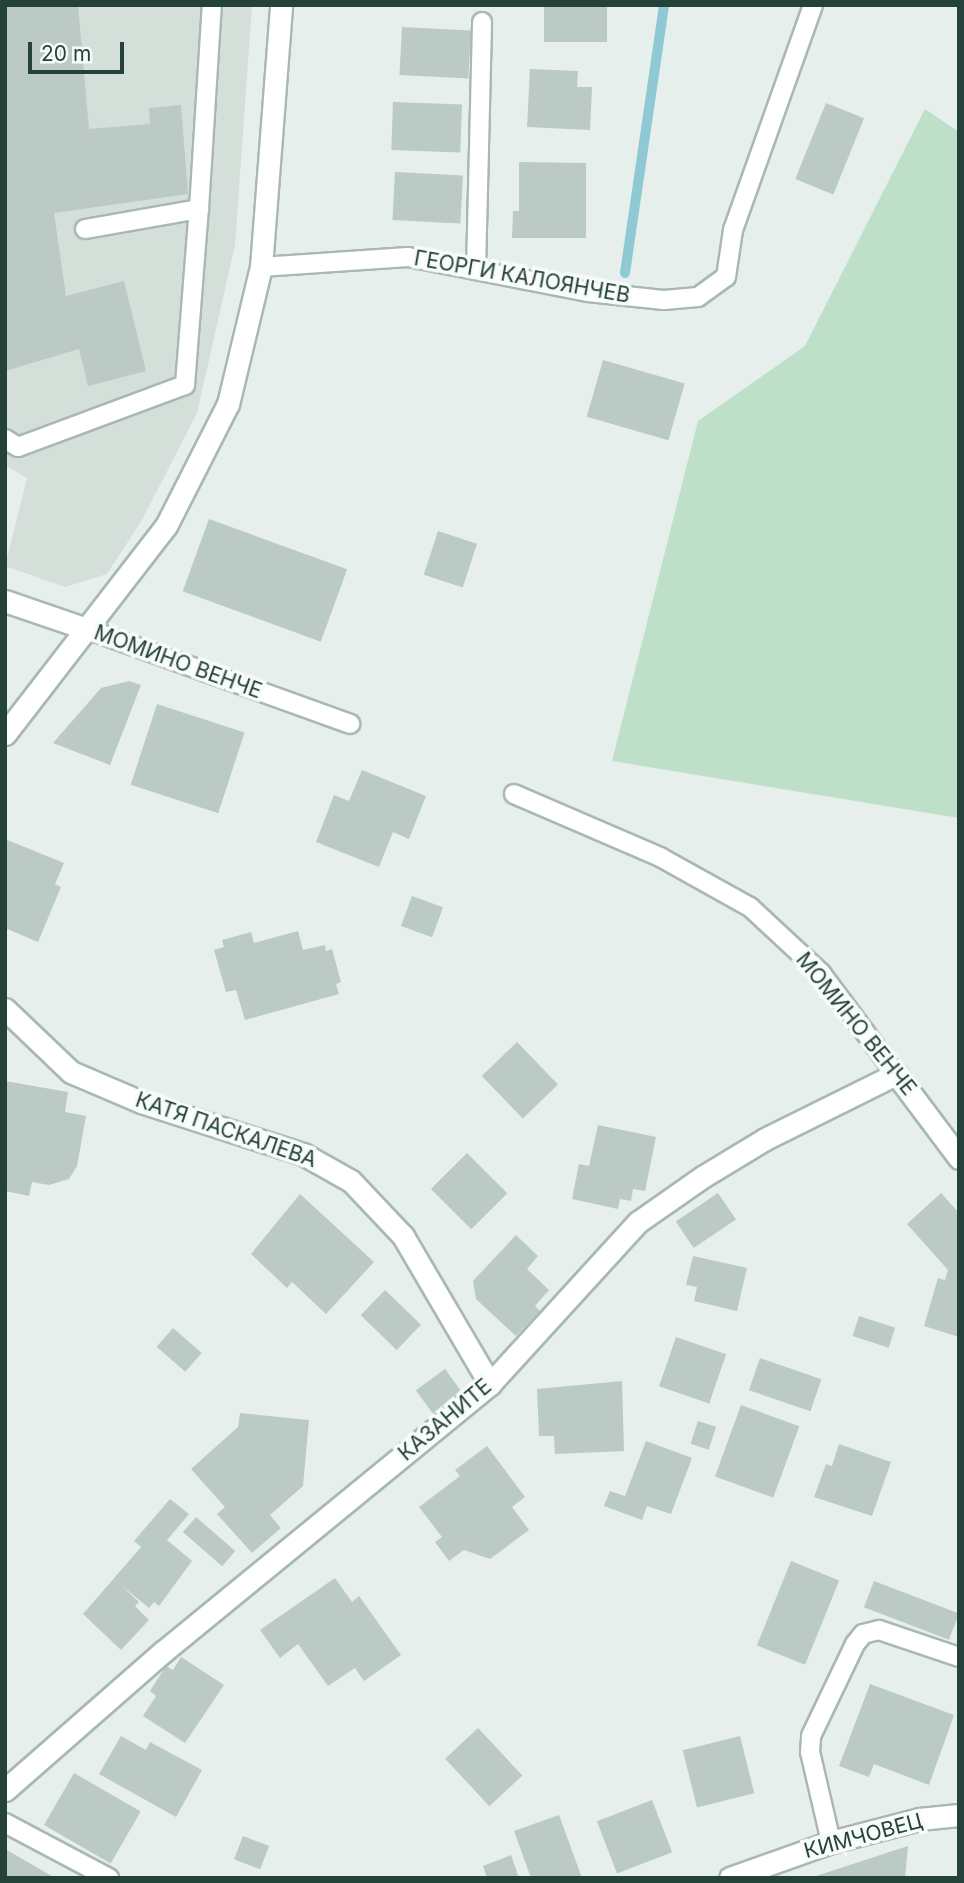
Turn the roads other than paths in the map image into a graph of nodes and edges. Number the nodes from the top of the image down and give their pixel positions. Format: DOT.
graph roads {
  1 [pos="212,5"];
  2 [pos="281,5"];
  3 [pos="813,5"];
  4 [pos="482,22"];
  5 [pos="199,209"];
  6 [pos="85,229"];
  7 [pos="261,267"];
  8 [pos="476,270"];
  9 [pos="5,439"];
  10 [pos="5,601"];
  11 [pos="84,628"];
  12 [pos="349,724"];
  13 [pos="5,734"];
  14 [pos="514,794"];
  15 [pos="5,1009"];
  16 [pos="896,1074"];
  17 [pos="959,1158"];
  18 [pos="490,1384"];
  19 [pos="959,1657"];
  20 [pos="5,1790"];
  21 [pos="959,1815"];
  22 [pos="5,1823"];
  23 [pos="831,1842"];
  24 [pos="109,1878"];
  25 [pos="730,1878"];
  1 -- 5 [label="lane"];
  2 -- 7 [label="street"];
  3 -- 8 [label="lane, ГЕОРГИ КАЛОЯНЧЕВ"];
  4 -- 8 [label="lane"];
  5 -- 6 [label="lane"];
  5 -- 9 [label="lane"];
  7 -- 8 [label="lane, ГЕОРГИ КАЛОЯНЧЕВ"];
  7 -- 11 [label="street"];
  10 -- 11 [label="street, МОМИНО ВЕНЧЕ"];
  11 -- 12 [label="lane, МОМИНО ВЕНЧЕ"];
  11 -- 13 [label="street"];
  14 -- 16 [label="lane, МОМИНО ВЕНЧЕ"];
  15 -- 18 [label="street, КАТЯ ПАСКАЛЕВА"];
  16 -- 17 [label="street, МОМИНО ВЕНЧЕ"];
  16 -- 18 [label="street, КАЗАНИТЕ"];
  18 -- 20 [label="street, КАЗАНИТЕ"];
  19 -- 23 [label="lane"];
  21 -- 23 [label="street, КИМЧОВЕЦ"];
  22 -- 24 [label="lane"];
  23 -- 25 [label="street, КИМЧОВЕЦ"];
}
